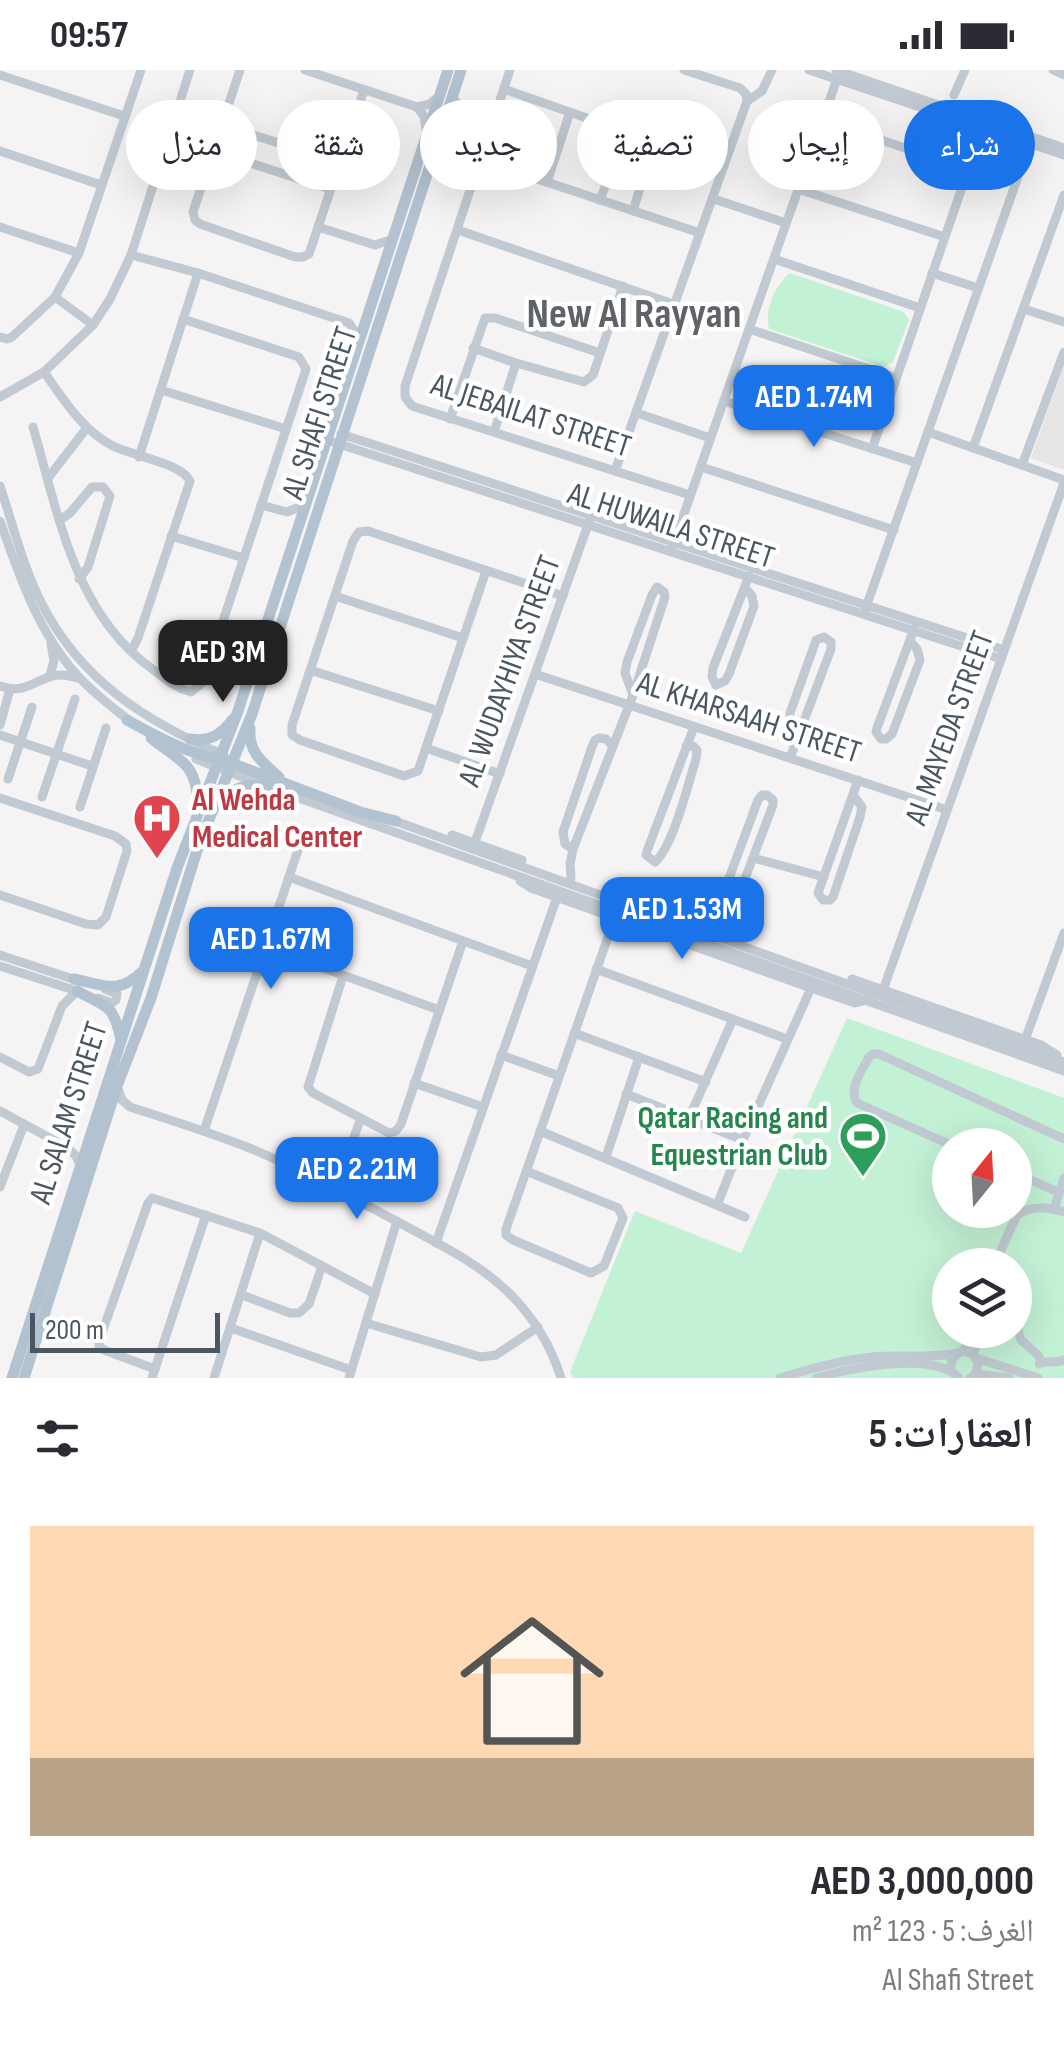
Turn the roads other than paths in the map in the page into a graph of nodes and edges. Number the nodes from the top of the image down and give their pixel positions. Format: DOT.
graph roads {
  1 [pos="141,70"];
  2 [pos="190,70"];
  3 [pos="240,70"];
  4 [pos="305,70"];
  5 [pos="448,70"];
  6 [pos="461,70"];
  7 [pos="510,70"];
  8 [pos="684,70"];
  9 [pos="772,70"];
  10 [pos="810,70"];
  11 [pos="965,70"];
  12 [pos="1053,70"];
  13 [pos="853,73"];
  14 [pos="0,75"];
  15 [pos="837,75"];
  16 [pos="1064,75"];
  17 [pos="504,88"];
  18 [pos="364,90"];
  19 [pos="446,95"];
  20 [pos="954,95"];
  21 [pos="746,98"];
  22 [pos="230,100"];
  23 [pos="361,100"];
  24 [pos="444,100"];
  25 [pos="446,100"];
  26 [pos="451,100"];
  27 [pos="500,100"];
  28 [pos="829,100"];
  29 [pos="912,100"];
  30 [pos="925,100"];
  31 [pos="417,107"];
  32 [pos="420,111"];
  33 [pos="570,112"];
  34 [pos="577,114"];
  35 [pos="124,116"];
  36 [pos="884,141"];
  37 [pos="1035,141"];
  38 [pos="0,151"];
  39 [pos="1064,151"];
  40 [pos="557,152"];
  41 [pos="728,154"];
  42 [pos="420,157"];
  43 [pos="557,185"];
  44 [pos="101,186"];
  45 [pos="420,188"];
  46 [pos="200,190"];
  47 [pos="330,190"];
  48 [pos="471,190"];
  49 [pos="604,190"];
  50 [pos="639,190"];
  51 [pos="717,190"];
  52 [pos="798,190"];
  53 [pos="801,190"];
  54 [pos="1013,190"];
  55 [pos="1064,195"];
  56 [pos="714,199"];
  57 [pos="600,200"];
  58 [pos="633,211"];
  59 [pos="786,223"];
  60 [pos="0,227"];
  61 [pos="318,227"];
  62 [pos="458,230"];
  63 [pos="700,234"];
  64 [pos="945,237"];
  65 [pos="392,239"];
  66 [pos="374,245"];
  67 [pos="78,252"];
  68 [pos="131,255"];
  69 [pos="774,259"];
  70 [pos="385,261"];
  71 [pos="932,273"];
  72 [pos="198,274"];
  73 [pos="623,286"];
  74 [pos="978,288"];
  75 [pos="55,297"];
  76 [pos="676,304"];
  77 [pos="920,308"];
  78 [pos="1024,309"];
  79 [pos="368,316"];
  80 [pos="183,318"];
  81 [pos="1064,322"];
  82 [pos="349,323"];
  83 [pos="93,325"];
  84 [pos="749,329"];
  85 [pos="0,338"];
  86 [pos="360,339"];
  87 [pos="474,348"];
  88 [pos="1064,352"];
  89 [pos="600,353"];
  90 [pos="516,363"];
  91 [pos="44,372"];
  92 [pos="896,378"];
  93 [pos="161,390"];
  94 [pos="0,397"];
  95 [pos="724,401"];
  96 [pos="638,413"];
  97 [pos="450,418"];
  98 [pos="33,427"];
  99 [pos="86,429"];
  100 [pos="286,430"];
  101 [pos="494,432"];
  102 [pos="928,432"];
  103 [pos="334,437"];
  104 [pos="710,438"];
  105 [pos="974,448"];
  106 [pos="872,449"];
  107 [pos="139,456"];
  108 [pos="917,464"];
  109 [pos="1022,465"];
  110 [pos="700,466"];
  111 [pos="616,471"];
  112 [pos="48,478"];
  113 [pos="1064,482"];
  114 [pos="0,487"];
  115 [pos="690,496"];
  116 [pos="261,505"];
  117 [pos="304,505"];
  118 [pos="287,512"];
  119 [pos="60,520"];
  120 [pos="0,521"];
  121 [pos="590,521"];
  122 [pos="297,528"];
  123 [pos="894,530"];
  124 [pos="172,536"];
  125 [pos="672,548"];
  126 [pos="244,558"];
  127 [pos="486,571"];
  128 [pos="748,578"];
  129 [pos="79,579"];
  130 [pos="335,596"];
  131 [pos="563,596"];
  132 [pos="866,610"];
  133 [pos="913,631"];
  134 [pos="464,638"];
  135 [pos="51,640"];
  136 [pos="131,651"];
  137 [pos="1002,655"];
  138 [pos="254,660"];
  139 [pos="310,670"];
  140 [pos="535,674"];
  141 [pos="50,675"];
  142 [pos="80,679"];
  143 [pos="5,688"];
  144 [pos="75,698"];
  145 [pos="630,700"];
  146 [pos="32,707"];
  147 [pos="238,711"];
  148 [pos="439,711"];
  149 [pos="252,714"];
  150 [pos="128,720"];
  151 [pos="0,725"];
  152 [pos="694,726"];
  153 [pos="106,728"];
  154 [pos="0,735"];
  155 [pos="798,736"];
  156 [pos="151,738"];
  157 [pos="190,739"];
  158 [pos="20,742"];
  159 [pos="612,745"];
  160 [pos="686,746"];
  161 [pos="426,748"];
  162 [pos="56,754"];
  163 [pos="790,758"];
  164 [pos="225,762"];
  165 [pos="92,766"];
  166 [pos="500,774"];
  167 [pos="279,777"];
  168 [pos="8,779"];
  169 [pos="858,780"];
  170 [pos="268,786"];
  171 [pos="853,795"];
  172 [pos="42,797"];
  173 [pos="0,798"];
  174 [pos="80,807"];
  175 [pos="947,810"];
  176 [pos="212,812"];
  177 [pos="197,814"];
  178 [pos="396,821"];
  179 [pos="439,836"];
  180 [pos="301,840"];
  181 [pos="475,842"];
  182 [pos="200,844"];
  183 [pos="572,855"];
  184 [pos="753,858"];
  185 [pos="505,872"];
  186 [pos="557,873"];
  187 [pos="289,877"];
  188 [pos="824,877"];
  189 [pos="571,878"];
  190 [pos="0,895"];
  191 [pos="557,897"];
  192 [pos="732,915"];
  193 [pos="614,917"];
  194 [pos="724,934"];
  195 [pos="1064,934"];
  196 [pos="463,941"];
  197 [pos="266,947"];
  198 [pos="0,955"];
  199 [pos="0,966"];
  200 [pos="532,966"];
  201 [pos="596,969"];
  202 [pos="142,972"];
  203 [pos="344,976"];
  204 [pos="49,982"];
  205 [pos="76,985"];
  206 [pos="811,988"];
  207 [pos="883,990"];
  208 [pos="868,1000"];
  209 [pos="62,1006"];
  210 [pos="440,1010"];
  211 [pos="733,1019"];
  212 [pos="574,1033"];
  213 [pos="787,1039"];
  214 [pos="1024,1040"];
  215 [pos="121,1042"];
  216 [pos="501,1055"];
  217 [pos="0,1057"];
  218 [pos="639,1058"];
  219 [pos="1064,1060"];
  220 [pos="1064,1071"];
  221 [pos="559,1076"];
  222 [pos="706,1082"];
  223 [pos="414,1084"];
  224 [pos="117,1086"];
  225 [pos="626,1094"];
  226 [pos="130,1107"];
  227 [pos="484,1108"];
  228 [pos="0,1111"];
  229 [pos="108,1115"];
  230 [pos="361,1118"];
  231 [pos="690,1118"];
  232 [pos="24,1125"];
  233 [pos="204,1131"];
  234 [pos="540,1131"];
  235 [pos="932,1137"];
  236 [pos="1064,1139"];
  237 [pos="743,1140"];
  238 [pos="88,1141"];
  239 [pos="68,1148"];
  240 [pos="606,1157"];
  241 [pos="80,1165"];
  242 [pos="526,1171"];
  243 [pos="1064,1178"];
  244 [pos="1032,1181"];
  245 [pos="1,1182"];
  246 [pos="335,1188"];
  247 [pos="1058,1192"];
  248 [pos="717,1206"];
  249 [pos="1059,1210"];
  250 [pos="206,1216"];
  251 [pos="745,1217"];
  252 [pos="397,1222"];
  253 [pos="260,1234"];
  254 [pos="436,1243"];
  255 [pos="1002,1248"];
  256 [pos="322,1266"];
  257 [pos="376,1294"];
  258 [pos="242,1295"];
  259 [pos="366,1323"];
  260 [pos="538,1327"];
  261 [pos="231,1328"];
  262 [pos="969,1348"];
  263 [pos="971,1348"];
  264 [pos="1030,1348"];
  265 [pos="967,1354"];
  266 [pos="1064,1360"];
  267 [pos="29,1361"];
  268 [pos="1040,1362"];
  269 [pos="154,1374"];
  270 [pos="350,1374"];
  271 [pos="955,1375"];
  272 [pos="973,1376"];
  273 [pos="1035,1377"];
  274 [pos="12,1378"];
  275 [pos="24,1378"];
  276 [pos="34,1378"];
  277 [pos="214,1378"];
  278 [pos="561,1378"];
  279 [pos="780,1378"];
  280 [pos="816,1378"];
  281 [pos="1009,1378"];
  1 -- 35 [label="street"];
  2 -- 68 [label="street"];
  3 -- 22 [label="street"];
  4 -- 18 [label="street"];
  5 -- 19 [label="main road, AL SHAFI STREET"];
  6 -- 19 [label="main road, AL SHAFI STREET"];
  7 -- 17 [label="street, AL JEBAILAT STREET"];
  8 -- 21 [label="street"];
  9 -- 21 [label="street"];
  10 -- 15 [label="street"];
  11 -- 20 [label="street"];
  12 -- 16 [label="street"];
  13 -- 15 [label="street"];
  13 -- 30 [label="street"];
  14 -- 35 [label="street"];
  15 -- 28 [label="street"];
  15 -- 29 [label="street"];
  17 -- 27 [label="street, AL JEBAILAT STREET"];
  17 -- 33 [label="street"];
  18 -- 23 [label="street"];
  18 -- 31 [label="street"];
  19 -- 24 [label="main road, AL SHAFI STREET"];
  19 -- 25 [label="main road, AL SHAFI STREET"];
  19 -- 26 [label="street"];
  19 -- 31 [label="street"];
  21 -- 41 [label="street"];
  31 -- 32 [label="street"];
  33 -- 34 [label="street"];
  33 -- 40 [label="street"];
  35 -- 44 [label="street"];
  36 -- 64 [label="street"];
  37 -- 39 [label="street"];
  38 -- 44 [label="street"];
  42 -- 65 [label="main road, AL SHAFI STREET"];
  43 -- 57 [label="street"];
  44 -- 67 [label="street"];
  45 -- 103 [label="main road, AL SHAFI STREET"];
  46 -- 61 [label="street"];
  47 -- 61 [label="street"];
  48 -- 62 [label="street, AL JEBAILAT STREET"];
  49 -- 57 [label="street"];
  50 -- 58 [label="street"];
  51 -- 56 [label="street"];
  52 -- 59 [label="street"];
  53 -- 64 [label="street"];
  54 -- 74 [label="street"];
  55 -- 78 [label="street"];
  56 -- 59 [label="street"];
  56 -- 63 [label="street"];
  57 -- 58 [label="street"];
  58 -- 63 [label="street"];
  59 -- 69 [label="street"];
  60 -- 67 [label="street"];
  61 -- 66 [label="street"];
  62 -- 73 [label="street"];
  62 -- 97 [label="street, AL JEBAILAT STREET"];
  63 -- 76 [label="street"];
  64 -- 71 [label="street"];
  65 -- 66 [label="street"];
  65 -- 70 [label="main road, AL SHAFI STREET"];
  66 -- 70 [label="street"];
  67 -- 75 [label="street"];
  68 -- 72 [label="street"];
  68 -- 83 [label="street"];
  69 -- 77 [label="street"];
  69 -- 84 [label="street"];
  70 -- 79 [label="main road, AL SHAFI STREET"];
  71 -- 74 [label="street"];
  71 -- 77 [label="street"];
  72 -- 80 [label="street"];
  72 -- 82 [label="street"];
  73 -- 76 [label="street"];
  73 -- 89 [label="street"];
  74 -- 102 [label="street"];
  75 -- 83 [label="street"];
  75 -- 85 [label="street"];
  76 -- 96 [label="street"];
  77 -- 92 [label="street"];
  78 -- 81 [label="street"];
  78 -- 105 [label="street"];
  79 -- 82 [label="street"];
  79 -- 86 [label="main road, AL SHAFI STREET"];
  80 -- 93 [label="street"];
  80 -- 100 [label="street"];
  82 -- 86 [label="street"];
  83 -- 91 [label="street"];
  84 -- 92 [label="street"];
  84 -- 95 [label="street"];
  86 -- 103 [label="main road, AL SHAFI STREET"];
  87 -- 89 [label="street"];
  87 -- 90 [label="street"];
  87 -- 97 [label="street"];
  88 -- 109 [label="street"];
  89 -- 90 [label="street"];
  90 -- 101 [label="street"];
  91 -- 94 [label="street"];
  91 -- 99 [label="street"];
  92 -- 106 [label="street"];
  93 -- 100 [label="street"];
  93 -- 107 [label="street"];
  95 -- 104 [label="street"];
  95 -- 106 [label="street"];
  96 -- 104 [label="street"];
  96 -- 111 [label="street"];
  97 -- 101 [label="street, AL JEBAILAT STREET"];
  98 -- 112 [label="street"];
  99 -- 107 [label="street"];
  99 -- 112 [label="street"];
  100 -- 116 [label="street"];
  101 -- 111 [label="street, AL JEBAILAT STREET"];
  102 -- 105 [label="street"];
  102 -- 108 [label="street"];
  103 -- 117 [label="main road, AL SHAFI STREET"];
  103 -- 121 [label="street, AL HUWAILA STREET"];
  103 -- 149 [label="main road, AL SHAFI STREET"];
  104 -- 110 [label="street"];
  105 -- 109 [label="street"];
  106 -- 108 [label="street"];
  107 -- 124 [label="street"];
  108 -- 123 [label="street"];
  109 -- 113 [label="street"];
  110 -- 115 [label="street"];
  110 -- 123 [label="street"];
  111 -- 115 [label="street, AL JEBAILAT STREET"];
  112 -- 119 [label="street"];
  113 -- 137 [label="street, AL MAYEDA STREET"];
  114 -- 157 [label="street"];
  115 -- 125 [label="street"];
  116 -- 118 [label="street"];
  116 -- 126 [label="street"];
  117 -- 118 [label="street"];
  117 -- 122 [label="main road, AL SHAFI STREET"];
  118 -- 122 [label="street"];
  119 -- 129 [label="street"];
  119 -- 129 [label="street"];
  120 -- 135 [label="street"];
  121 -- 125 [label="street, AL HUWAILA STREET"];
  121 -- 131 [label="street, AL WUDAYHIYA STREET"];
  122 -- 138 [label="main road, AL SHAFI STREET"];
  123 -- 132 [label="street"];
  124 -- 126 [label="street"];
  124 -- 136 [label="street"];
  125 -- 128 [label="street, AL HUWAILA STREET"];
  126 -- 136 [label="street"];
  127 -- 130 [label="street"];
  127 -- 131 [label="street"];
  127 -- 134 [label="street"];
  128 -- 128 [label="street"];
  128 -- 132 [label="street, AL HUWAILA STREET"];
  129 -- 136 [label="street"];
  130 -- 134 [label="street"];
  130 -- 139 [label="street"];
  131 -- 140 [label="street, AL WUDAYHIYA STREET"];
  132 -- 133 [label="street, AL HUWAILA STREET"];
  133 -- 133 [label="street"];
  133 -- 137 [label="street, AL HUWAILA STREET"];
  134 -- 148 [label="street"];
  135 -- 141 [label="street"];
  135 -- 142 [label="street"];
  137 -- 175 [label="street, AL MAYEDA STREET"];
  138 -- 147 [label="main road, AL SHAFI STREET"];
  138 -- 164 [label="main road"];
  139 -- 148 [label="street"];
  139 -- 161 [label="street"];
  140 -- 145 [label="street, AL KHARSAAH STREET"];
  140 -- 166 [label="street, AL WUDAYHIYA STREET"];
  141 -- 142 [label="street"];
  141 -- 143 [label="street"];
  142 -- 150 [label="street"];
  143 -- 151 [label="street"];
  144 -- 162 [label="street"];
  145 -- 145 [label="street"];
  145 -- 152 [label="street, AL KHARSAAH STREET"];
  145 -- 159 [label="street"];
  146 -- 158 [label="street"];
  147 -- 157 [label="main road"];
  147 -- 164 [label="main road, AL SHAFI STREET"];
  148 -- 161 [label="street"];
  149 -- 164 [label="main road, AL SHAFI STREET"];
  149 -- 167 [label="main road"];
  150 -- 156 [label="street"];
  150 -- 164 [label="main road"];
  152 -- 160 [label="street"];
  152 -- 163 [label="street, AL KHARSAAH STREET"];
  153 -- 165 [label="street"];
  154 -- 158 [label="street"];
  155 -- 155 [label="street"];
  155 -- 163 [label="street"];
  156 -- 164 [label="street"];
  156 -- 177 [label="main road"];
  157 -- 164 [label="street"];
  158 -- 162 [label="street"];
  158 -- 168 [label="street"];
  159 -- 183 [label="street"];
  159 -- 183 [label="street"];
  160 -- 160 [label="street"];
  161 -- 166 [label="street"];
  162 -- 165 [label="street"];
  162 -- 172 [label="street"];
  163 -- 169 [label="street, AL KHARSAAH STREET"];
  164 -- 167 [label="street"];
  164 -- 170 [label="street"];
  164 -- 176 [label="main road, AL SALAM STREET"];
  164 -- 177 [label="main road, AL SALAM STREET"];
  164 -- 178 [label="main road"];
  164 -- 182 [label="main road"];
  165 -- 174 [label="street"];
  166 -- 181 [label="street, AL WUDAYHIYA STREET"];
  167 -- 178 [label="street"];
  169 -- 171 [label="street"];
  169 -- 175 [label="street, AL KHARSAAH STREET"];
  170 -- 176 [label="main road"];
  170 -- 185 [label="street"];
  171 -- 188 [label="street"];
  171 -- 188 [label="street"];
  173 -- 190 [label="street"];
  175 -- 207 [label="street, AL MAYEDA STREET"];
  176 -- 182 [label="main road, AL SALAM STREET"];
  177 -- 202 [label="main road, AL SALAM STREET"];
  178 -- 179 [label="street"];
  179 -- 181 [label="street"];
  179 -- 219 [label="street"];
  180 -- 187 [label="street"];
  181 -- 186 [label="street"];
  182 -- 224 [label="main road, AL SALAM STREET"];
  183 -- 186 [label="street"];
  183 -- 189 [label="street"];
  184 -- 188 [label="street"];
  184 -- 192 [label="street"];
  184 -- 192 [label="street"];
  185 -- 191 [label="street"];
  185 -- 208 [label="street"];
  186 -- 189 [label="street"];
  187 -- 196 [label="street"];
  187 -- 197 [label="street"];
  189 -- 194 [label="street"];
  191 -- 193 [label="street"];
  191 -- 200 [label="street"];
  192 -- 194 [label="street"];
  193 -- 201 [label="street"];
  193 -- 206 [label="street"];
  194 -- 207 [label="street"];
  195 -- 214 [label="street"];
  196 -- 200 [label="street"];
  196 -- 210 [label="street"];
  197 -- 203 [label="street"];
  197 -- 233 [label="street"];
  198 -- 205 [label="street"];
  199 -- 204 [label="street"];
  200 -- 216 [label="street"];
  201 -- 211 [label="street"];
  201 -- 212 [label="street"];
  202 -- 205 [label="main road"];
  202 -- 215 [label="main road, AL SALAM STREET"];
  203 -- 210 [label="street"];
  203 -- 230 [label="street"];
  204 -- 205 [label="street"];
  204 -- 209 [label="street"];
  205 -- 209 [label="street"];
  205 -- 215 [label="main road"];
  206 -- 208 [label="street"];
  206 -- 213 [label="street"];
  207 -- 214 [label="street"];
  208 -- 220 [label="street"];
  209 -- 217 [label="street"];
  210 -- 223 [label="street"];
  211 -- 213 [label="street"];
  211 -- 222 [label="street"];
  212 -- 218 [label="street"];
  212 -- 221 [label="street"];
  213 -- 237 [label="street"];
  214 -- 219 [label="street"];
  215 -- 238 [label="main road, AL SALAM STREET"];
  216 -- 221 [label="street"];
  216 -- 227 [label="street"];
  218 -- 222 [label="street"];
  218 -- 225 [label="street"];
  221 -- 234 [label="street"];
  222 -- 231 [label="street"];
  223 -- 227 [label="street"];
  223 -- 230 [label="street"];
  224 -- 226 [label="street"];
  224 -- 229 [label="main road, AL SALAM STREET"];
  225 -- 231 [label="street"];
  225 -- 240 [label="street"];
  226 -- 229 [label="street"];
  226 -- 233 [label="street"];
  227 -- 254 [label="street"];
  228 -- 232 [label="street"];
  229 -- 267 [label="main road, AL SALAM STREET"];
  230 -- 246 [label="street"];
  231 -- 237 [label="street"];
  232 -- 239 [label="street"];
  232 -- 245 [label="street"];
  233 -- 246 [label="street"];
  234 -- 240 [label="street"];
  234 -- 242 [label="street"];
  235 -- 236 [label="street"];
  237 -- 248 [label="street"];
  238 -- 239 [label="street"];
  238 -- 241 [label="main road, AL SALAM STREET"];
  239 -- 241 [label="street"];
  240 -- 248 [label="street"];
  241 -- 274 [label="main road, AL SALAM STREET"];
  242 -- 242 [label="street"];
  243 -- 247 [label="street"];
  244 -- 247 [label="street"];
  246 -- 252 [label="street"];
  247 -- 249 [label="street"];
  248 -- 251 [label="street"];
  249 -- 255 [label="street"];
  250 -- 253 [label="street"];
  250 -- 269 [label="street"];
  250 -- 269 [label="street"];
  252 -- 254 [label="street"];
  252 -- 257 [label="street"];
  253 -- 256 [label="street"];
  253 -- 258 [label="street"];
  254 -- 260 [label="street"];
  256 -- 257 [label="street"];
  256 -- 258 [label="street"];
  257 -- 259 [label="street"];
  258 -- 261 [label="street"];
  259 -- 260 [label="street"];
  259 -- 270 [label="street"];
  260 -- 278 [label="street"];
  261 -- 270 [label="street"];
  261 -- 277 [label="street"];
  262 -- 265 [label="street"];
  263 -- 265 [label="street"];
  264 -- 268 [label="street"];
  265 -- 271 [label="street"];
  265 -- 272 [label="street"];
  265 -- 273 [label="street"];
  265 -- 279 [label="street"];
  266 -- 268 [label="street"];
  267 -- 275 [label="main road, AL SALAM STREET"];
  267 -- 276 [label="street"];
  268 -- 273 [label="street"];
  271 -- 280 [label="street"];
  272 -- 281 [label="street"];
}
